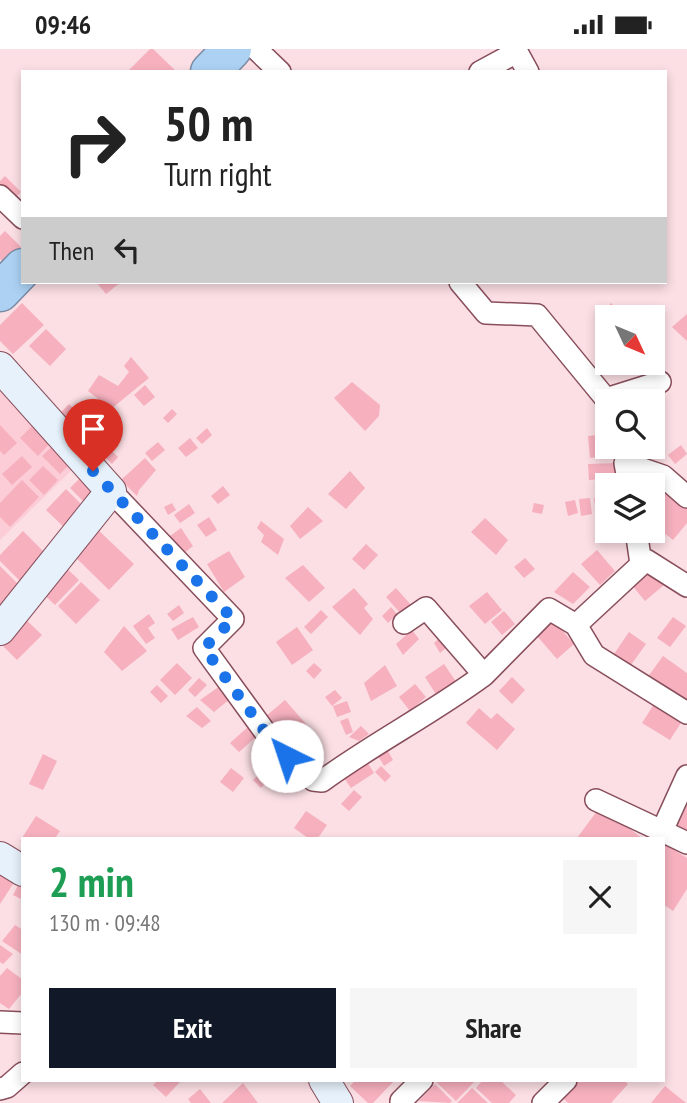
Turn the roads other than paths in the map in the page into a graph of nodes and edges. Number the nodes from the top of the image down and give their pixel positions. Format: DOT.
graph roads {
  1 [pos="232,49"];
  2 [pos="256,49"];
  3 [pos="212,70"];
  4 [pos="278,70"];
  5 [pos="484,70"];
  6 [pos="527,70"];
  7 [pos="0,196"];
  8 [pos="21,216"];
  9 [pos="21,270"];
  10 [pos="462,284"];
  11 [pos="0,292"];
  12 [pos="0,367"];
  13 [pos="660,382"];
  14 [pos="627,473"];
  15 [pos="654,473"];
  16 [pos="665,478"];
  17 [pos="111,491"];
  18 [pos="687,498"];
  19 [pos="638,543"];
  20 [pos="641,565"];
  21 [pos="687,586"];
  22 [pos="404,623"];
  23 [pos="576,625"];
  24 [pos="0,630"];
  25 [pos="484,675"];
  26 [pos="687,713"];
  27 [pos="687,776"];
  28 [pos="596,800"];
  29 [pos="662,831"];
  30 [pos="687,843"];
  31 [pos="0,857"];
  32 [pos="21,870"];
  33 [pos="0,1023"];
  34 [pos="21,1023"];
  35 [pos="21,1075"];
  36 [pos="325,1082"];
  37 [pos="420,1082"];
  38 [pos="564,1082"];
  39 [pos="0,1089"];
  40 [pos="401,1102"];
  41 [pos="338,1103"];
  42 [pos="543,1103"];
  1 -- 3 [label="highway"];
  2 -- 4 [label="street"];
  5 -- 6 [label="street"];
  7 -- 8 [label="street"];
  9 -- 11 [label="highway"];
  10 -- 13 [label="street"];
  12 -- 17 [label="street"];
  14 -- 15 [label="street"];
  16 -- 18 [label="street"];
  17 -- 24 [label="street"];
  17 -- 25 [label="street"];
  19 -- 20 [label="street"];
  20 -- 21 [label="street"];
  20 -- 23 [label="street"];
  22 -- 25 [label="street"];
  23 -- 25 [label="street"];
  23 -- 26 [label="street"];
  27 -- 29 [label="street"];
  28 -- 29 [label="street"];
  29 -- 30 [label="street"];
  31 -- 32 [label="street"];
  33 -- 34 [label="street"];
  35 -- 39 [label="street"];
  36 -- 41 [label="street"];
  37 -- 40 [label="street"];
  38 -- 42 [label="street"];
}
